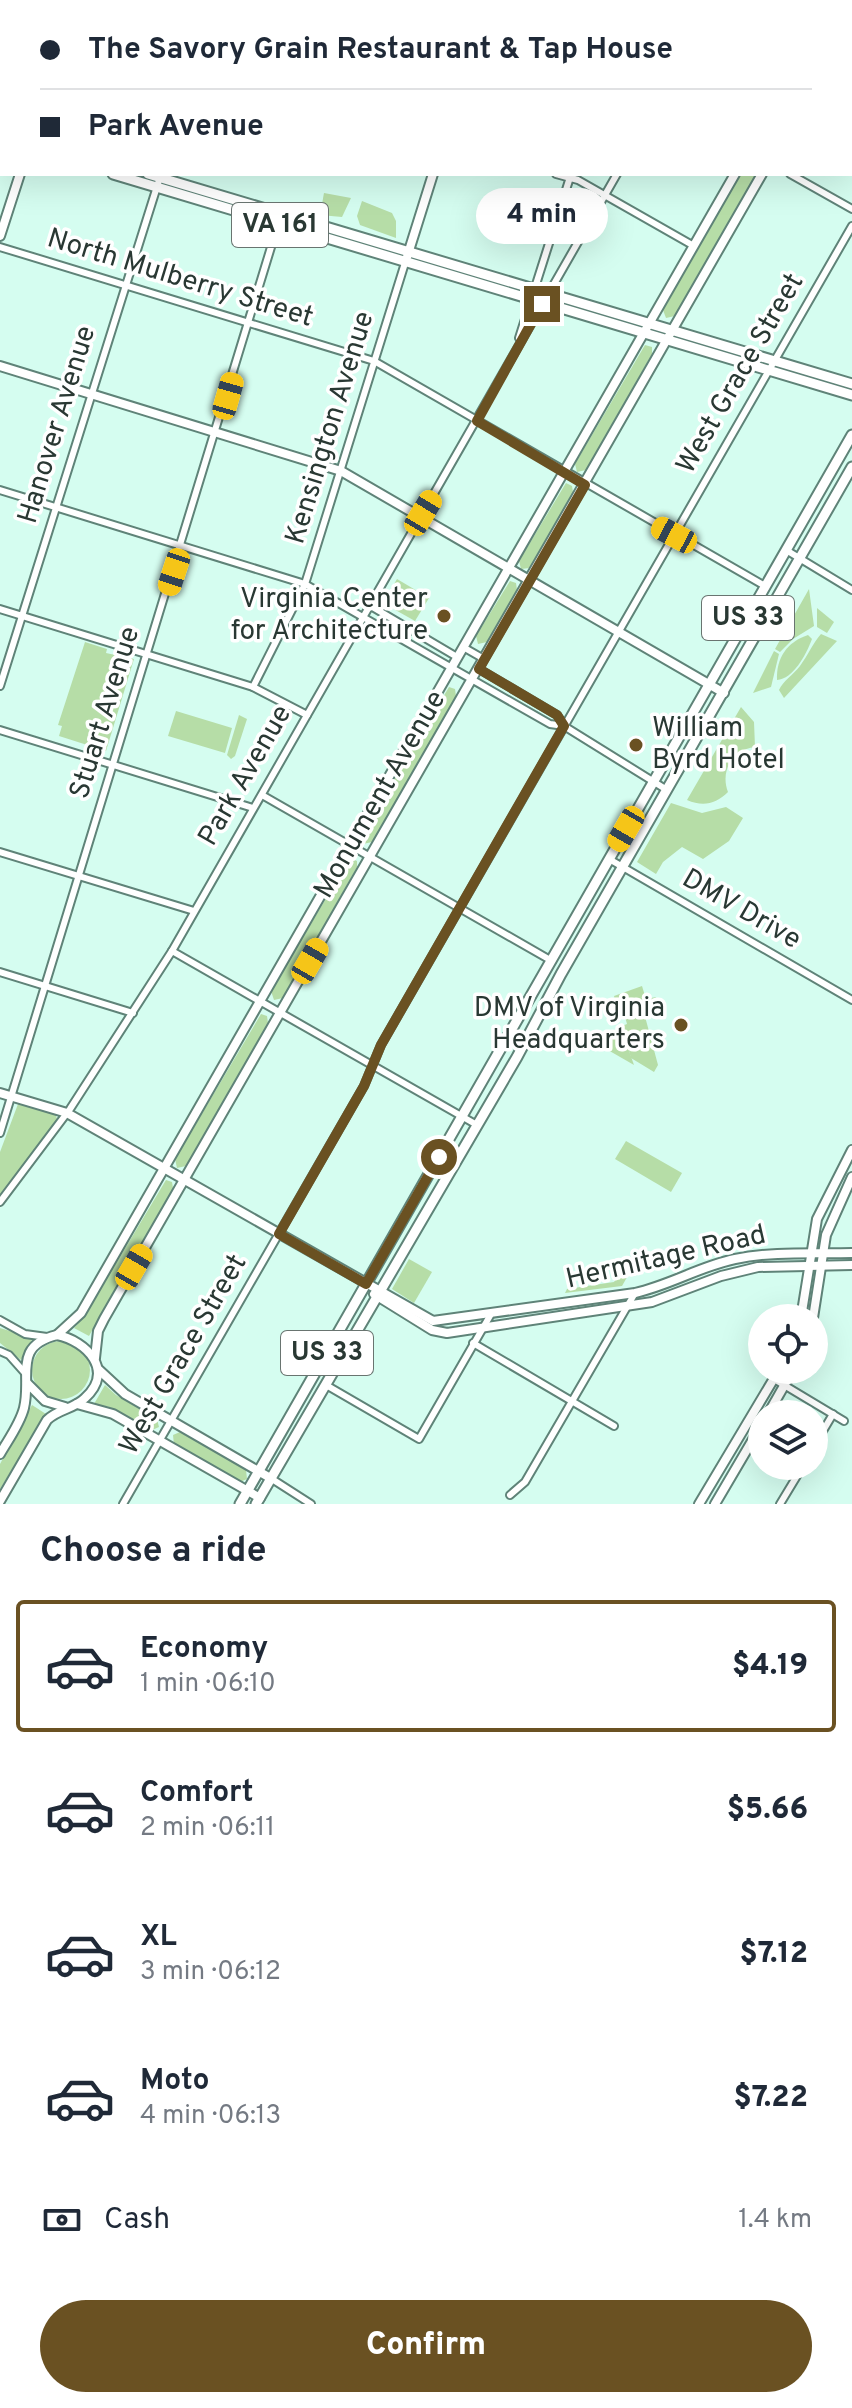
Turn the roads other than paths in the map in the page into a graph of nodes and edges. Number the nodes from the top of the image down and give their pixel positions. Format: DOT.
graph roads {
  1 [pos="19,176"];
  2 [pos="124,176"];
  3 [pos="150,176"];
  4 [pos="432,176"];
  5 [pos="570,176"];
  6 [pos="616,176"];
  7 [pos="734,176"];
  8 [pos="761,176"];
  9 [pos="794,176"];
  10 [pos="158,182"];
  11 [pos="604,196"];
  12 [pos="852,209"];
  13 [pos="281,213"];
  14 [pos="278,225"];
  15 [pos="852,226"];
  16 [pos="0,236"];
  17 [pos="694,246"];
  18 [pos="0,247"];
  19 [pos="409,251"];
  20 [pos="405,263"];
  21 [pos="124,286"];
  22 [pos="536,289"];
  23 [pos="548,293"];
  24 [pos="537,302"];
  25 [pos="249,323"];
  26 [pos="649,323"];
  27 [pos="673,329"];
  28 [pos="642,334"];
  29 [pos="667,342"];
  30 [pos="775,360"];
  31 [pos="374,361"];
  32 [pos="0,366"];
  33 [pos="768,372"];
  34 [pos="852,384"];
  35 [pos="91,394"];
  36 [pos="852,395"];
  37 [pos="477,421"];
  38 [pos="217,432"];
  39 [pos="852,435"];
  40 [pos="852,467"];
  41 [pos="341,471"];
  42 [pos="564,472"];
  43 [pos="585,485"];
  44 [pos="0,490"];
  45 [pos="57,507"];
  46 [pos="419,519"];
  47 [pos="674,535"];
  48 [pos="182,544"];
  49 [pos="786,550"];
  50 [pos="799,558"];
  51 [pos="508,569"];
  52 [pos="529,582"];
  53 [pos="305,584"];
  54 [pos="765,586"];
  55 [pos="852,590"];
  56 [pos="369,605"];
  57 [pos="0,609"];
  58 [pos="21,615"];
  59 [pos="363,615"];
  60 [pos="618,633"];
  61 [pos="463,647"];
  62 [pos="147,654"];
  63 [pos="457,657"];
  64 [pos="484,659"];
  65 [pos="451,668"];
  66 [pos="479,669"];
  67 [pos="472,680"];
  68 [pos="709,685"];
  69 [pos="0,686"];
  70 [pos="253,687"];
  71 [pos="724,693"];
  72 [pos="307,715"];
  73 [pos="564,726"];
  74 [pos="0,730"];
  75 [pos="113,765"];
  76 [pos="653,780"];
  77 [pos="667,790"];
  78 [pos="262,795"];
  79 [pos="253,808"];
  80 [pos="349,845"];
  81 [pos="0,852"];
  82 [pos="370,858"];
  83 [pos="609,859"];
  84 [pos="622,867"];
  85 [pos="79,876"];
  86 [pos="194,911"];
  87 [pos="459,911"];
  88 [pos="172,951"];
  89 [pos="552,961"];
  90 [pos="0,972"];
  91 [pos="46,985"];
  92 [pos="852,1000"];
  93 [pos="260,1001"];
  94 [pos="133,1013"];
  95 [pos="281,1013"];
  96 [pos="372,1065"];
  97 [pos="0,1093"];
  98 [pos="11,1096"];
  99 [pos="67,1113"];
  100 [pos="462,1117"];
  101 [pos="477,1125"];
  102 [pos="0,1133"];
  103 [pos="852,1150"];
  104 [pos="164,1168"];
  105 [pos="852,1177"];
  106 [pos="184,1180"];
  107 [pos="0,1202"];
  108 [pos="279,1234"];
  109 [pos="852,1253"];
  110 [pos="810,1254"];
  111 [pos="822,1254"];
  112 [pos="852,1265"];
  113 [pos="809,1267"];
  114 [pos="821,1267"];
  115 [pos="366,1284"];
  116 [pos="635,1293"];
  117 [pos="379,1294"];
  118 [pos="803,1304"];
  119 [pos="815,1304"];
  120 [pos="629,1305"];
  121 [pos="491,1314"];
  122 [pos="0,1320"];
  123 [pos="482,1328"];
  124 [pos="57,1335"];
  125 [pos="47,1337"];
  126 [pos="473,1343"];
  127 [pos="0,1351"];
  128 [pos="95,1358"];
  129 [pos="98,1368"];
  130 [pos="26,1378"];
  131 [pos="770,1384"];
  132 [pos="326,1385"];
  133 [pos="784,1385"];
  134 [pos="574,1399"];
  135 [pos="776,1400"];
  136 [pos="77,1404"];
  137 [pos="66,1408"];
  138 [pos="833,1414"];
  139 [pos="171,1421"];
  140 [pos="844,1421"];
  141 [pos="828,1422"];
  142 [pos="614,1426"];
  143 [pos="159,1442"];
  144 [pos="748,1448"];
  145 [pos="0,1454"];
  146 [pos="259,1471"];
  147 [pos="272,1479"];
  148 [pos="795,1480"];
  149 [pos="247,1491"];
  150 [pos="510,1495"];
  151 [pos="0,1501"];
  152 [pos="258,1501"];
  153 [pos="123,1504"];
  154 [pos="240,1504"];
  155 [pos="311,1504"];
  156 [pos="699,1504"];
  157 [pos="715,1504"];
  158 [pos="780,1504"];
  1 -- 16 [label="street"];
  2 -- 10 [label="main road, VA 161"];
  3 -- 10 [label="main road, VA 161"];
  4 -- 19 [label="street, Kensington Avenue"];
  5 -- 11 [label="street"];
  5 -- 22 [label="street"];
  6 -- 11 [label="street, Park Avenue"];
  7 -- 17 [label="street, Monument Avenue"];
  8 -- 27 [label="street, Monument Avenue"];
  9 -- 12 [label="street"];
  10 -- 13 [label="main road, VA 161"];
  10 -- 14 [label="main road, VA 161"];
  10 -- 21 [label="street, Hanover Avenue"];
  11 -- 17 [label="street"];
  11 -- 23 [label="street, Park Avenue"];
  13 -- 14 [label="street, Stuart Avenue"];
  13 -- 19 [label="main road, VA 161"];
  14 -- 20 [label="main road, VA 161"];
  14 -- 25 [label="street, Stuart Avenue"];
  15 -- 30 [label="street, West Grace Street"];
  17 -- 26 [label="street, Monument Avenue"];
  18 -- 21 [label="street, North Mulberry Street"];
  19 -- 20 [label="street, Kensington Avenue"];
  19 -- 22 [label="main road, VA 161"];
  20 -- 24 [label="main road, VA 161"];
  20 -- 31 [label="street, Kensington Avenue"];
  21 -- 25 [label="street, North Mulberry Street"];
  21 -- 35 [label="street, Hanover Avenue"];
  22 -- 23 [label="main road, VA 161"];
  22 -- 24 [label="street"];
  23 -- 24 [label="street, Park Avenue"];
  23 -- 26 [label="main road, VA 161"];
  24 -- 28 [label="main road, VA 161"];
  24 -- 37 [label="street, Park Avenue"];
  25 -- 31 [label="street, North Mulberry Street"];
  25 -- 38 [label="street, Stuart Avenue"];
  26 -- 27 [label="main road, VA 161"];
  26 -- 28 [label="street, Monument Avenue"];
  27 -- 29 [label="street, Monument Avenue"];
  27 -- 30 [label="main road, VA 161"];
  28 -- 29 [label="main road, VA 161"];
  28 -- 42 [label="street, Monument Avenue"];
  29 -- 33 [label="main road, VA 161"];
  29 -- 43 [label="street, Monument Avenue"];
  30 -- 33 [label="street, West Grace Street"];
  30 -- 34 [label="main road, VA 161"];
  31 -- 37 [label="street, North Mulberry Street"];
  31 -- 41 [label="street, Kensington Avenue"];
  32 -- 35 [label="street"];
  33 -- 36 [label="main road, VA 161"];
  33 -- 47 [label="street, West Grace Street"];
  35 -- 38 [label="street"];
  35 -- 45 [label="street, Hanover Avenue"];
  37 -- 42 [label="street, North Mulberry Street"];
  37 -- 46 [label="street, Park Avenue"];
  38 -- 41 [label="street"];
  38 -- 48 [label="street, Stuart Avenue"];
  39 -- 49 [label="main road, US 33"];
  40 -- 50 [label="main road, US 33"];
  41 -- 46 [label="street"];
  41 -- 53 [label="street, Kensington Avenue"];
  42 -- 43 [label="street, North Mulberry Street"];
  42 -- 51 [label="street, Monument Avenue"];
  43 -- 47 [label="street, North Mulberry Street"];
  43 -- 52 [label="street, Monument Avenue"];
  44 -- 45 [label="street"];
  45 -- 48 [label="street"];
  45 -- 58 [label="street, Hanover Avenue"];
  46 -- 51 [label="street"];
  46 -- 56 [label="street, Park Avenue"];
  47 -- 54 [label="street, North Mulberry Street"];
  47 -- 60 [label="street, West Grace Street"];
  48 -- 53 [label="street"];
  48 -- 62 [label="street, Stuart Avenue"];
  49 -- 50 [label="street"];
  49 -- 54 [label="main road, US 33"];
  50 -- 55 [label="street"];
  50 -- 71 [label="main road, US 33"];
  51 -- 52 [label="street"];
  51 -- 61 [label="street, Monument Avenue"];
  52 -- 60 [label="street"];
  52 -- 64 [label="street, Monument Avenue"];
  53 -- 59 [label="street"];
  53 -- 70 [label="street, Kensington Avenue"];
  54 -- 68 [label="main road, US 33"];
  56 -- 59 [label="street, Park Avenue"];
  56 -- 63 [label="street"];
  57 -- 58 [label="street"];
  58 -- 62 [label="street"];
  58 -- 69 [label="street, Hanover Avenue"];
  59 -- 65 [label="street"];
  59 -- 72 [label="street, Park Avenue"];
  60 -- 68 [label="street"];
  60 -- 73 [label="street, West Grace Street"];
  61 -- 63 [label="street, Monument Avenue"];
  61 -- 64 [label="street"];
  62 -- 70 [label="street"];
  62 -- 75 [label="street, Stuart Avenue"];
  63 -- 65 [label="street, Monument Avenue"];
  64 -- 66 [label="street, Monument Avenue"];
  65 -- 67 [label="street"];
  65 -- 80 [label="street, Monument Avenue"];
  66 -- 67 [label="street, Monument Avenue"];
  66 -- 73 [label="street"];
  67 -- 73 [label="street"];
  67 -- 82 [label="street, Monument Avenue"];
  68 -- 71 [label="street"];
  68 -- 76 [label="main road, US 33"];
  70 -- 72 [label="street"];
  71 -- 77 [label="main road, US 33"];
  72 -- 78 [label="street, Park Avenue"];
  73 -- 76 [label="street"];
  73 -- 87 [label="street, West Grace Street"];
  74 -- 75 [label="street"];
  75 -- 79 [label="street"];
  75 -- 85 [label="street, Stuart Avenue"];
  76 -- 77 [label="street"];
  76 -- 83 [label="main road, US 33"];
  77 -- 84 [label="main road, US 33"];
  78 -- 79 [label="street, Park Avenue"];
  78 -- 80 [label="street"];
  79 -- 86 [label="street, Park Avenue"];
  80 -- 82 [label="street"];
  80 -- 93 [label="street, Monument Avenue"];
  81 -- 85 [label="street"];
  82 -- 87 [label="street"];
  82 -- 95 [label="street, Monument Avenue"];
  83 -- 84 [label="street, DMV Drive"];
  83 -- 89 [label="main road, US 33"];
  84 -- 92 [label="street, DMV Drive"];
  84 -- 101 [label="main road, US 33"];
  85 -- 86 [label="street"];
  85 -- 91 [label="street, Stuart Avenue"];
  86 -- 88 [label="street, Park Avenue"];
  87 -- 89 [label="street"];
  87 -- 96 [label="street, West Grace Street"];
  88 -- 93 [label="street"];
  88 -- 94 [label="street, Park Avenue"];
  89 -- 100 [label="main road, US 33"];
  90 -- 91 [label="street"];
  91 -- 94 [label="street"];
  91 -- 98 [label="street, Stuart Avenue"];
  93 -- 95 [label="street"];
  93 -- 104 [label="street, Monument Avenue"];
  94 -- 99 [label="street, Park Avenue"];
  95 -- 96 [label="street"];
  95 -- 106 [label="street, Monument Avenue"];
  96 -- 100 [label="street"];
  96 -- 108 [label="street, West Grace Street"];
  97 -- 98 [label="street"];
  98 -- 99 [label="street"];
  98 -- 102 [label="street, Stuart Avenue"];
  99 -- 104 [label="street"];
  99 -- 107 [label="street, Park Avenue"];
  100 -- 101 [label="street"];
  100 -- 115 [label="main road, US 33"];
  101 -- 117 [label="main road, US 33"];
  103 -- 110 [label="street"];
  104 -- 106 [label="street"];
  104 -- 124 [label="street, Monument Avenue"];
  105 -- 111 [label="street"];
  106 -- 108 [label="street"];
  106 -- 128 [label="street, Monument Avenue"];
  108 -- 115 [label="street"];
  108 -- 139 [label="street, West Grace Street"];
  109 -- 111 [label="street, Hermitage Road"];
  110 -- 111 [label="street, Hermitage Road"];
  110 -- 113 [label="street"];
  110 -- 116 [label="street, Hermitage Road"];
  111 -- 114 [label="street"];
  112 -- 114 [label="street, Hermitage Road"];
  113 -- 114 [label="street, Hermitage Road"];
  113 -- 118 [label="street"];
  113 -- 120 [label="street, Hermitage Road"];
  114 -- 119 [label="street"];
  115 -- 117 [label="street"];
  115 -- 146 [label="main road, US 33"];
  116 -- 120 [label="street"];
  116 -- 121 [label="street, Hermitage Road"];
  117 -- 121 [label="street, Hermitage Road"];
  117 -- 123 [label="street, Hermitage Road"];
  117 -- 132 [label="main road, US 33"];
  120 -- 123 [label="street, Hermitage Road"];
  120 -- 134 [label="street"];
  121 -- 123 [label="street"];
  122 -- 125 [label="street"];
  123 -- 126 [label="street"];
  124 -- 125 [label="street"];
  124 -- 128 [label="street"];
  125 -- 130 [label="street"];
  126 -- 132 [label="street"];
  126 -- 134 [label="street"];
  127 -- 130 [label="street"];
  128 -- 129 [label="street"];
  129 -- 136 [label="street"];
  129 -- 139 [label="street"];
  130 -- 137 [label="street"];
  130 -- 145 [label="street"];
  131 -- 156 [label="street"];
  132 -- 147 [label="main road, US 33"];
  133 -- 135 [label="street"];
  133 -- 138 [label="street"];
  134 -- 142 [label="street"];
  134 -- 150 [label="street"];
  136 -- 137 [label="street"];
  136 -- 143 [label="street"];
  137 -- 151 [label="street"];
  138 -- 140 [label="street"];
  138 -- 141 [label="street"];
  139 -- 143 [label="street, West Grace Street"];
  139 -- 146 [label="street"];
  143 -- 149 [label="street"];
  143 -- 153 [label="street, West Grace Street"];
  144 -- 157 [label="street"];
  146 -- 147 [label="street"];
  146 -- 149 [label="main road, US 33"];
  147 -- 152 [label="main road, US 33"];
  147 -- 155 [label="street"];
  148 -- 158 [label="street"];
  149 -- 152 [label="street"];
  149 -- 154 [label="main road, US 33"];
}
